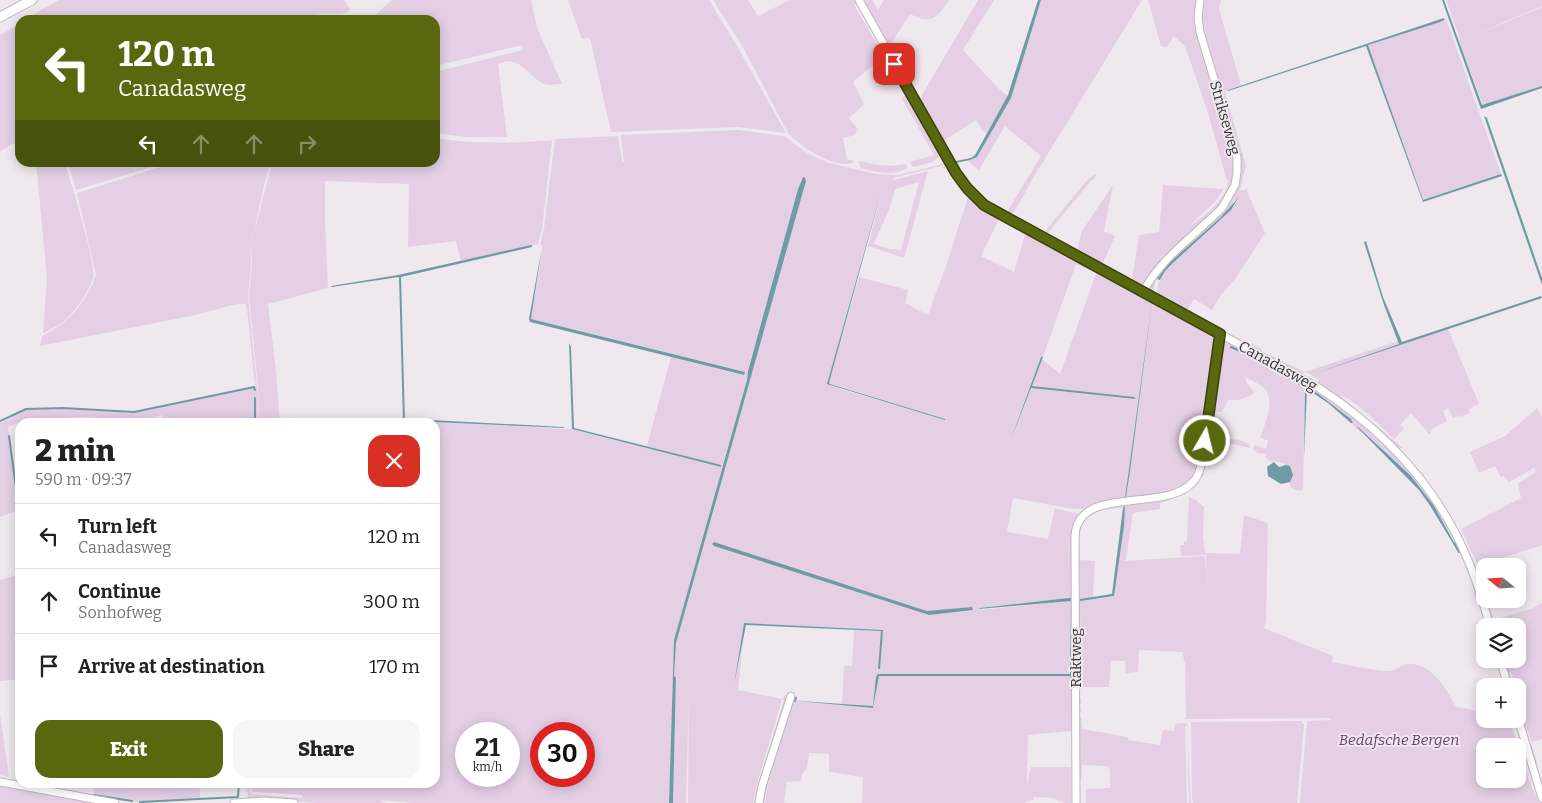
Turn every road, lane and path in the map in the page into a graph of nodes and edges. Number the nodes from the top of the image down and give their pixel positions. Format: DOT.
graph roads {
  1 [pos="32,0"];
  2 [pos="859,0"];
  3 [pos="1200,0"];
  4 [pos="0,17"];
  5 [pos="1142,292"];
  6 [pos="1220,334"];
  7 [pos="1488,618"];
  8 [pos="791,696"];
  9 [pos="1521,728"];
  10 [pos="0,782"];
  11 [pos="15,785"];
  12 [pos="33,788"];
  13 [pos="1542,798"];
  14 [pos="115,803"];
  15 [pos="234,803"];
  16 [pos="294,803"];
  17 [pos="759,803"];
  18 [pos="1076,803"];
  1 -- 4 [label="street"];
  2 -- 5 [label="street, Canadasweg"];
  3 -- 5 [label="street, Strikseweg"];
  5 -- 6 [label="street, Canadasweg"];
  6 -- 7 [label="street, Canadasweg"];
  6 -- 18 [label="street, Raktweg"];
  8 -- 17 [label="street"];
  9 -- 13 [label="street"];
  10 -- 11 [label="street"];
  12 -- 14 [label="street"];
  15 -- 16 [label="street"];
}
